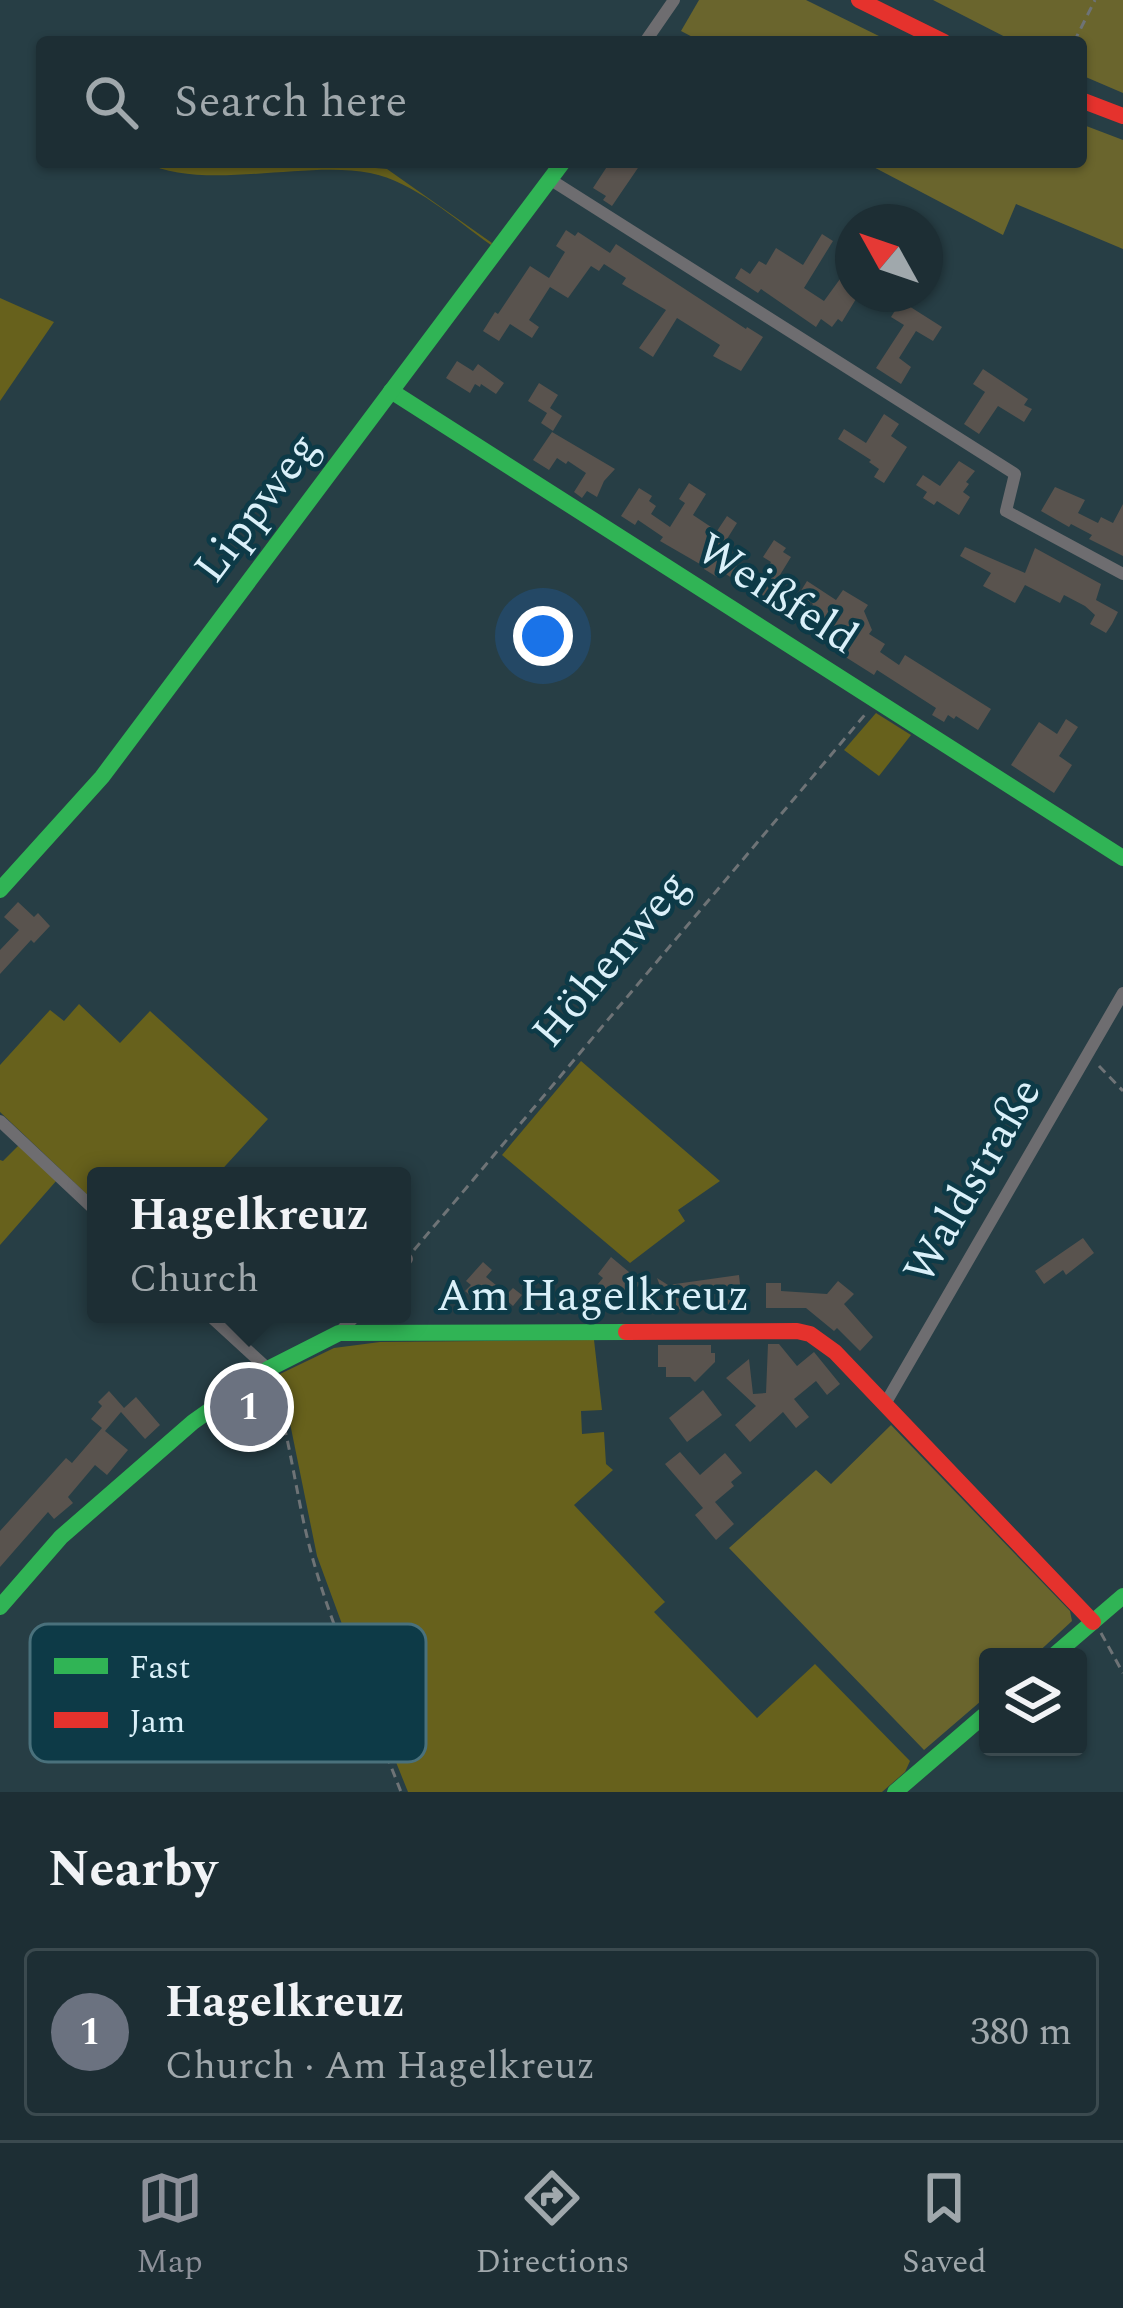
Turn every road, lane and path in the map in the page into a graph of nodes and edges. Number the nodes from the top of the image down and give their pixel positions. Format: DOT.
graph roads {
  1 [pos="674,0"];
  2 [pos="859,0"];
  3 [pos="1095,0"];
  4 [pos="649,36"];
  5 [pos="932,36"];
  6 [pos="1077,36"];
  7 [pos="1087,102"];
  8 [pos="1123,116"];
  9 [pos="559,168"];
  10 [pos="551,180"];
  11 [pos="391,391"];
  12 [pos="1123,574"];
  13 [pos="877,700"];
  14 [pos="1123,858"];
  15 [pos="0,890"];
  16 [pos="1123,993"];
  17 [pos="1086,1058"];
  18 [pos="1123,1091"];
  19 [pos="0,1121"];
  20 [pos="87,1203"];
  21 [pos="411,1253"];
  22 [pos="218,1323"];
  23 [pos="349,1323"];
  24 [pos="339,1334"];
  25 [pos="268,1369"];
  26 [pos="885,1404"];
  27 [pos="1123,1596"];
  28 [pos="0,1607"];
  29 [pos="1093,1622"];
  30 [pos="336,1624"];
  31 [pos="1063,1648"];
  32 [pos="1123,1673"];
  33 [pos="979,1720"];
  34 [pos="389,1762"];
  35 [pos="401,1792"];
  36 [pos="896,1792"];
  1 -- 4 [label="street"];
  2 -- 5 [label="street"];
  3 -- 6 [label="path"];
  7 -- 8 [label="street"];
  9 -- 10 [label="street, Lippweg"];
  10 -- 11 [label="street, Lippweg"];
  10 -- 12 [label="street"];
  11 -- 13 [label="street, Weißfeld"];
  11 -- 15 [label="street, Lippweg"];
  13 -- 14 [label="street, Weißfeld"];
  13 -- 21 [label="path, Höhenweg"];
  16 -- 17 [label="street, Waldstraße"];
  17 -- 18 [label="path"];
  17 -- 26 [label="street, Waldstraße"];
  19 -- 20 [label="street"];
  22 -- 25 [label="street"];
  23 -- 24 [label="street"];
  24 -- 25 [label="street, Am Hagelkreuz"];
  24 -- 26 [label="street, Am Hagelkreuz"];
  25 -- 28 [label="street, Am Hagelkreuz"];
  25 -- 30 [label="path"];
  26 -- 29 [label="street, Am Hagelkreuz"];
  27 -- 29 [label="street"];
  29 -- 31 [label="street"];
  29 -- 32 [label="path"];
  33 -- 36 [label="street"];
  34 -- 35 [label="path"];
}
